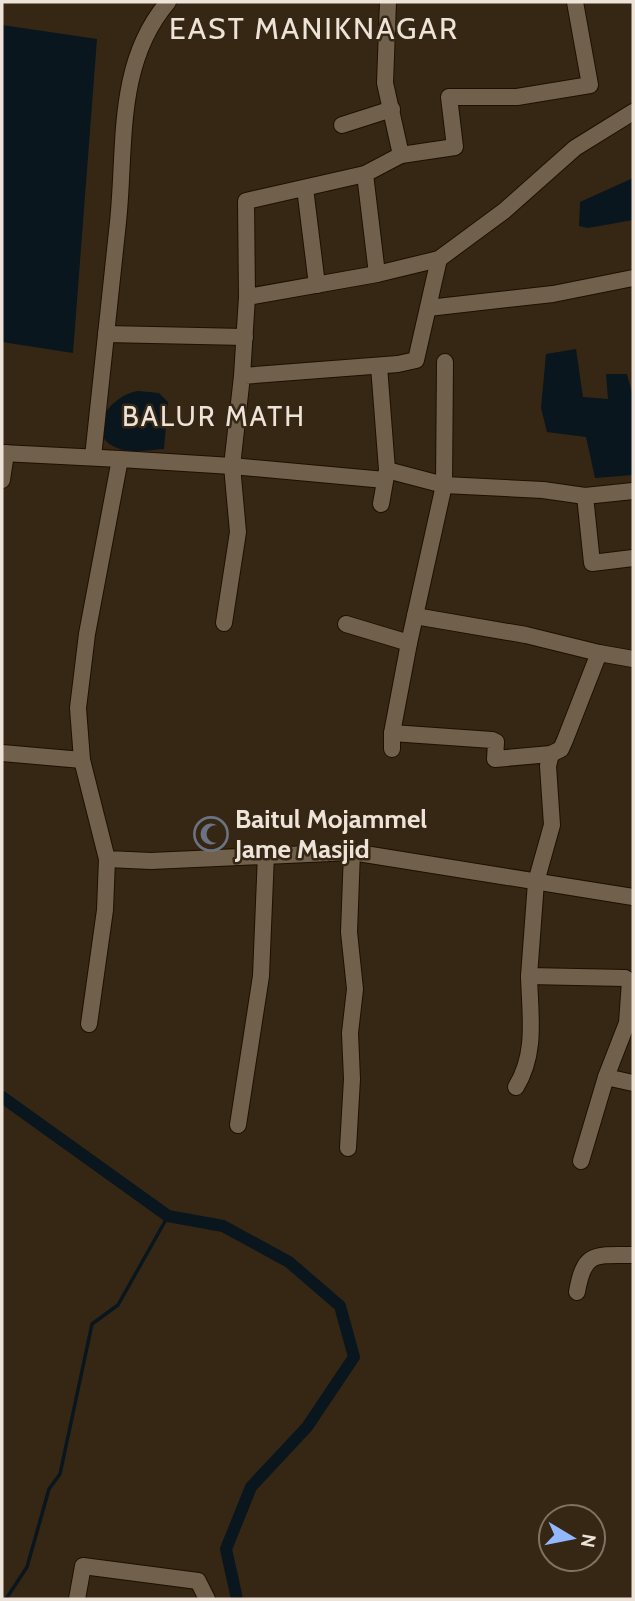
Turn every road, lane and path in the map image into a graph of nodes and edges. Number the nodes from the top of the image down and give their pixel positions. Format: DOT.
graph roads {
  1 [pos="169,2"];
  2 [pos="388,2"];
  3 [pos="575,2"];
  4 [pos="392,109"];
  5 [pos="633,112"];
  6 [pos="342,125"];
  7 [pos="401,155"];
  8 [pos="365,174"];
  9 [pos="305,188"];
  10 [pos="439,259"];
  11 [pos="377,274"];
  12 [pos="633,278"];
  13 [pos="317,285"];
  14 [pos="247,297"];
  15 [pos="428,308"];
  16 [pos="106,334"];
  17 [pos="245,337"];
  18 [pos="445,362"];
  19 [pos="379,366"];
  20 [pos="242,376"];
  21 [pos="4,453"];
  22 [pos="93,457"];
  23 [pos="120,459"];
  24 [pos="232,466"];
  25 [pos="386,475"];
  26 [pos="2,480"];
  27 [pos="444,485"];
  28 [pos="633,491"];
  29 [pos="585,496"];
  30 [pos="381,504"];
  31 [pos="633,558"];
  32 [pos="415,616"];
  33 [pos="224,623"];
  34 [pos="346,624"];
  35 [pos="409,643"];
  36 [pos="599,653"];
  37 [pos="633,659"];
  38 [pos="2,753"];
  39 [pos="551,754"];
  40 [pos="82,760"];
  41 [pos="352,852"];
  42 [pos="265,854"];
  43 [pos="107,859"];
  44 [pos="536,882"];
  45 [pos="633,897"];
  46 [pos="529,976"];
  47 [pos="89,1024"];
  48 [pos="606,1077"];
  49 [pos="633,1083"];
  50 [pos="516,1087"];
  51 [pos="238,1125"];
  52 [pos="348,1148"];
  53 [pos="582,1161"];
  54 [pos="633,1255"];
  55 [pos="576,1292"];
  56 [pos="77,1599"];
  57 [pos="206,1599"];
  1 -- 16 [label="street"];
  2 -- 4 [label="street"];
  3 -- 7 [label="street"];
  4 -- 6 [label="street"];
  4 -- 7 [label="street"];
  5 -- 10 [label="street"];
  7 -- 8 [label="street"];
  8 -- 9 [label="street"];
  8 -- 11 [label="street"];
  9 -- 13 [label="street"];
  9 -- 14 [label="street"];
  10 -- 11 [label="street"];
  10 -- 15 [label="street"];
  11 -- 13 [label="street"];
  12 -- 15 [label="street"];
  13 -- 14 [label="street"];
  14 -- 17 [label="street"];
  15 -- 19 [label="street"];
  16 -- 17 [label="street"];
  16 -- 22 [label="street"];
  17 -- 20 [label="street"];
  18 -- 27 [label="street"];
  19 -- 20 [label="street"];
  19 -- 25 [label="street"];
  20 -- 24 [label="street"];
  21 -- 22 [label="street"];
  21 -- 26 [label="street"];
  22 -- 23 [label="street"];
  23 -- 24 [label="street"];
  23 -- 40 [label="street"];
  24 -- 25 [label="street"];
  24 -- 33 [label="street"];
  25 -- 27 [label="street"];
  25 -- 30 [label="street"];
  27 -- 29 [label="street"];
  27 -- 32 [label="street"];
  28 -- 29 [label="street"];
  29 -- 31 [label="street"];
  32 -- 35 [label="street"];
  32 -- 36 [label="street"];
  34 -- 35 [label="street"];
  35 -- 39 [label="street"];
  36 -- 37 [label="street"];
  36 -- 39 [label="street"];
  38 -- 40 [label="street"];
  39 -- 44 [label="street"];
  40 -- 43 [label="street"];
  41 -- 42 [label="street"];
  41 -- 44 [label="street"];
  41 -- 52 [label="street"];
  42 -- 43 [label="street"];
  42 -- 51 [label="street"];
  43 -- 47 [label="street"];
  44 -- 45 [label="street"];
  44 -- 46 [label="street"];
  46 -- 48 [label="street"];
  46 -- 50 [label="street"];
  48 -- 49 [label="street"];
  48 -- 53 [label="street"];
  54 -- 55 [label="street"];
  56 -- 57 [label="street"];
}
